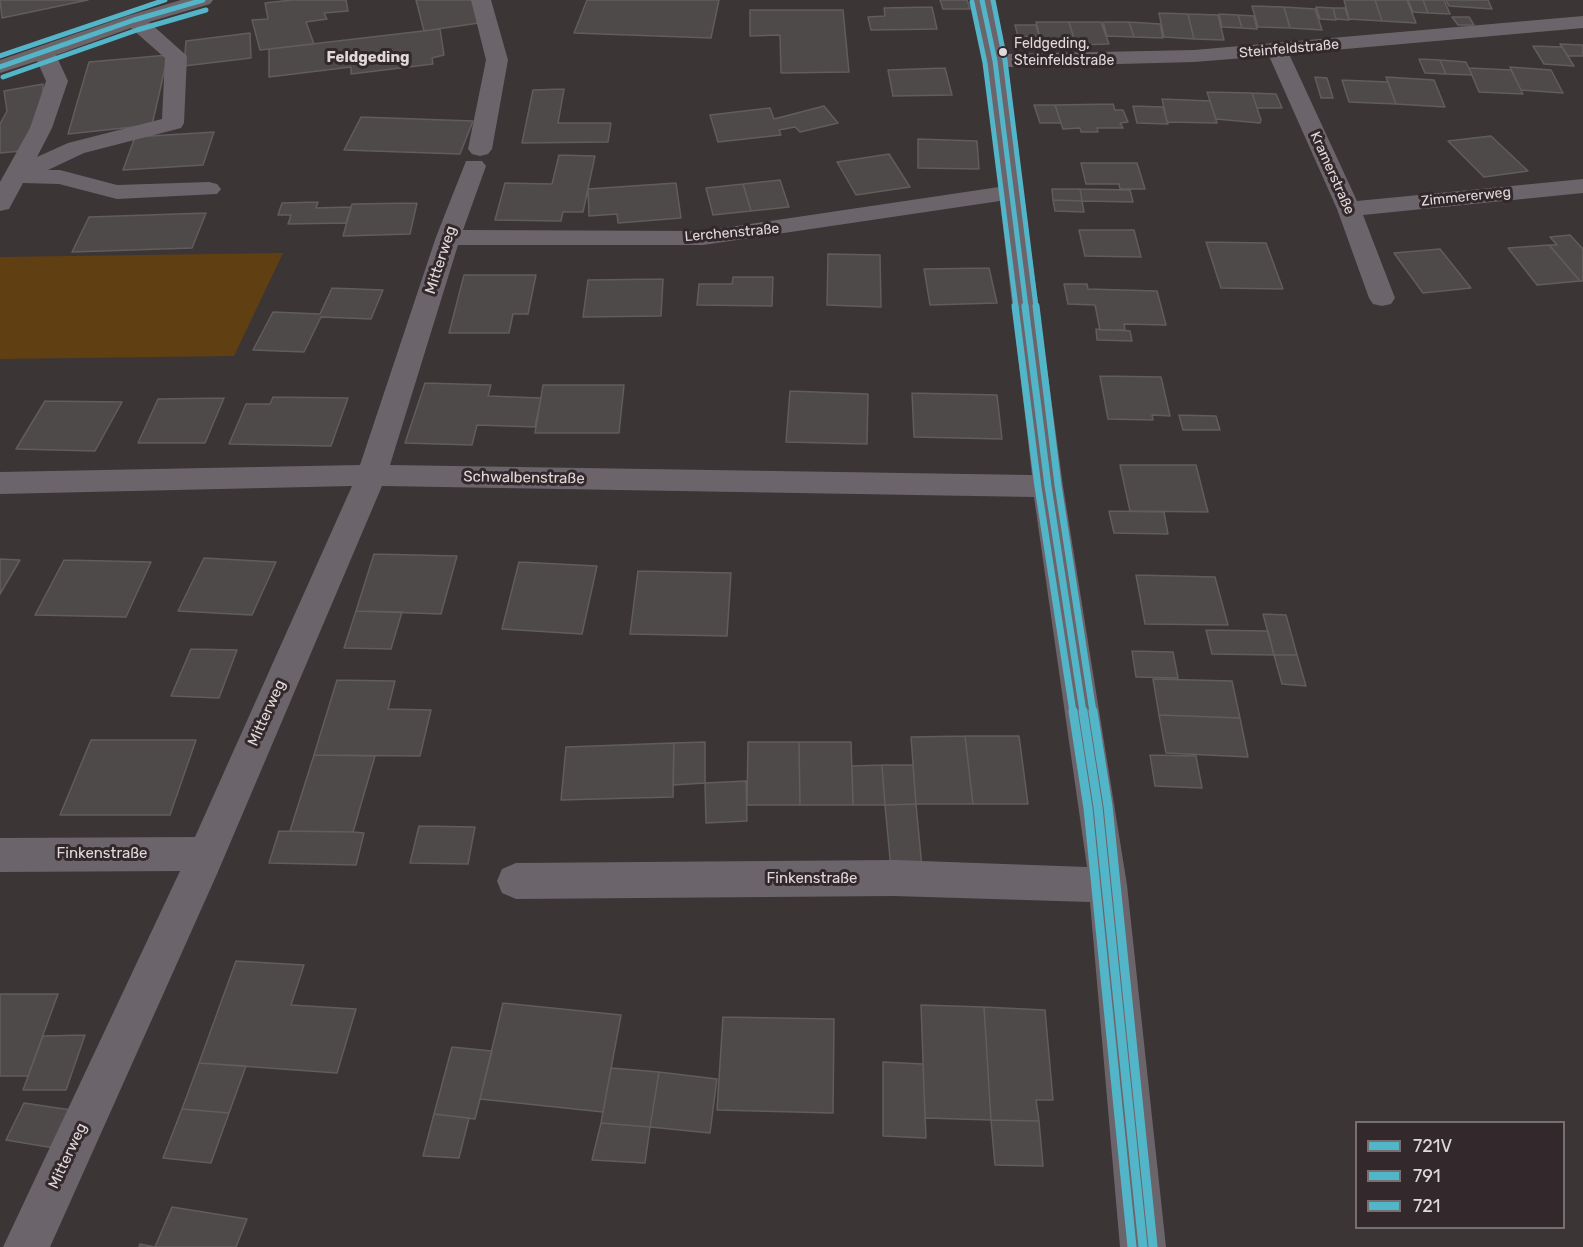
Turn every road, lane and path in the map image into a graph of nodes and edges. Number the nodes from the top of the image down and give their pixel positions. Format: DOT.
graph roads {
  1 [pos="203,0"];
  2 [pos="481,0"];
  3 [pos="982,0"];
  4 [pos="134,20"];
  5 [pos="1583,22"];
  6 [pos="1278,50"];
  7 [pos="44,52"];
  8 [pos="995,61"];
  9 [pos="0,67"];
  10 [pos="15,176"];
  11 [pos="1583,186"];
  12 [pos="209,189"];
  13 [pos="1012,192"];
  14 [pos="0,204"];
  15 [pos="1349,208"];
  16 [pos="448,237"];
  17 [pos="1382,298"];
  18 [pos="372,475"];
  19 [pos="0,483"];
  20 [pos="1048,486"];
  21 [pos="204,854"];
  22 [pos="0,855"];
  23 [pos="516,881"];
  24 [pos="1108,885"];
  25 [pos="26,1247"];
  26 [pos="1143,1247"];
  1 -- 4 [label="street"];
  2 -- 16 [label="street, Mitterweg"];
  3 -- 8 [label="street"];
  4 -- 7 [label="street"];
  4 -- 10 [label="street"];
  5 -- 6 [label="street, Steinfeldstraße"];
  6 -- 8 [label="street, Steinfeldstraße"];
  6 -- 15 [label="street, Kramerstraße"];
  7 -- 9 [label="street"];
  7 -- 10 [label="street"];
  8 -- 13 [label="street"];
  10 -- 12 [label="street"];
  10 -- 14 [label="street"];
  11 -- 15 [label="street, Zimmererweg"];
  13 -- 16 [label="street, Lerchenstraße"];
  13 -- 20 [label="street"];
  15 -- 17 [label="street, Kramerstraße"];
  16 -- 18 [label="street, Mitterweg"];
  18 -- 19 [label="street, Schwalbenstraße"];
  18 -- 20 [label="street, Schwalbenstraße"];
  18 -- 21 [label="street, Mitterweg"];
  20 -- 24 [label="street"];
  21 -- 22 [label="street, Finkenstraße"];
  21 -- 25 [label="street, Mitterweg"];
  23 -- 24 [label="street, Finkenstraße"];
  24 -- 26 [label="street"];
}
